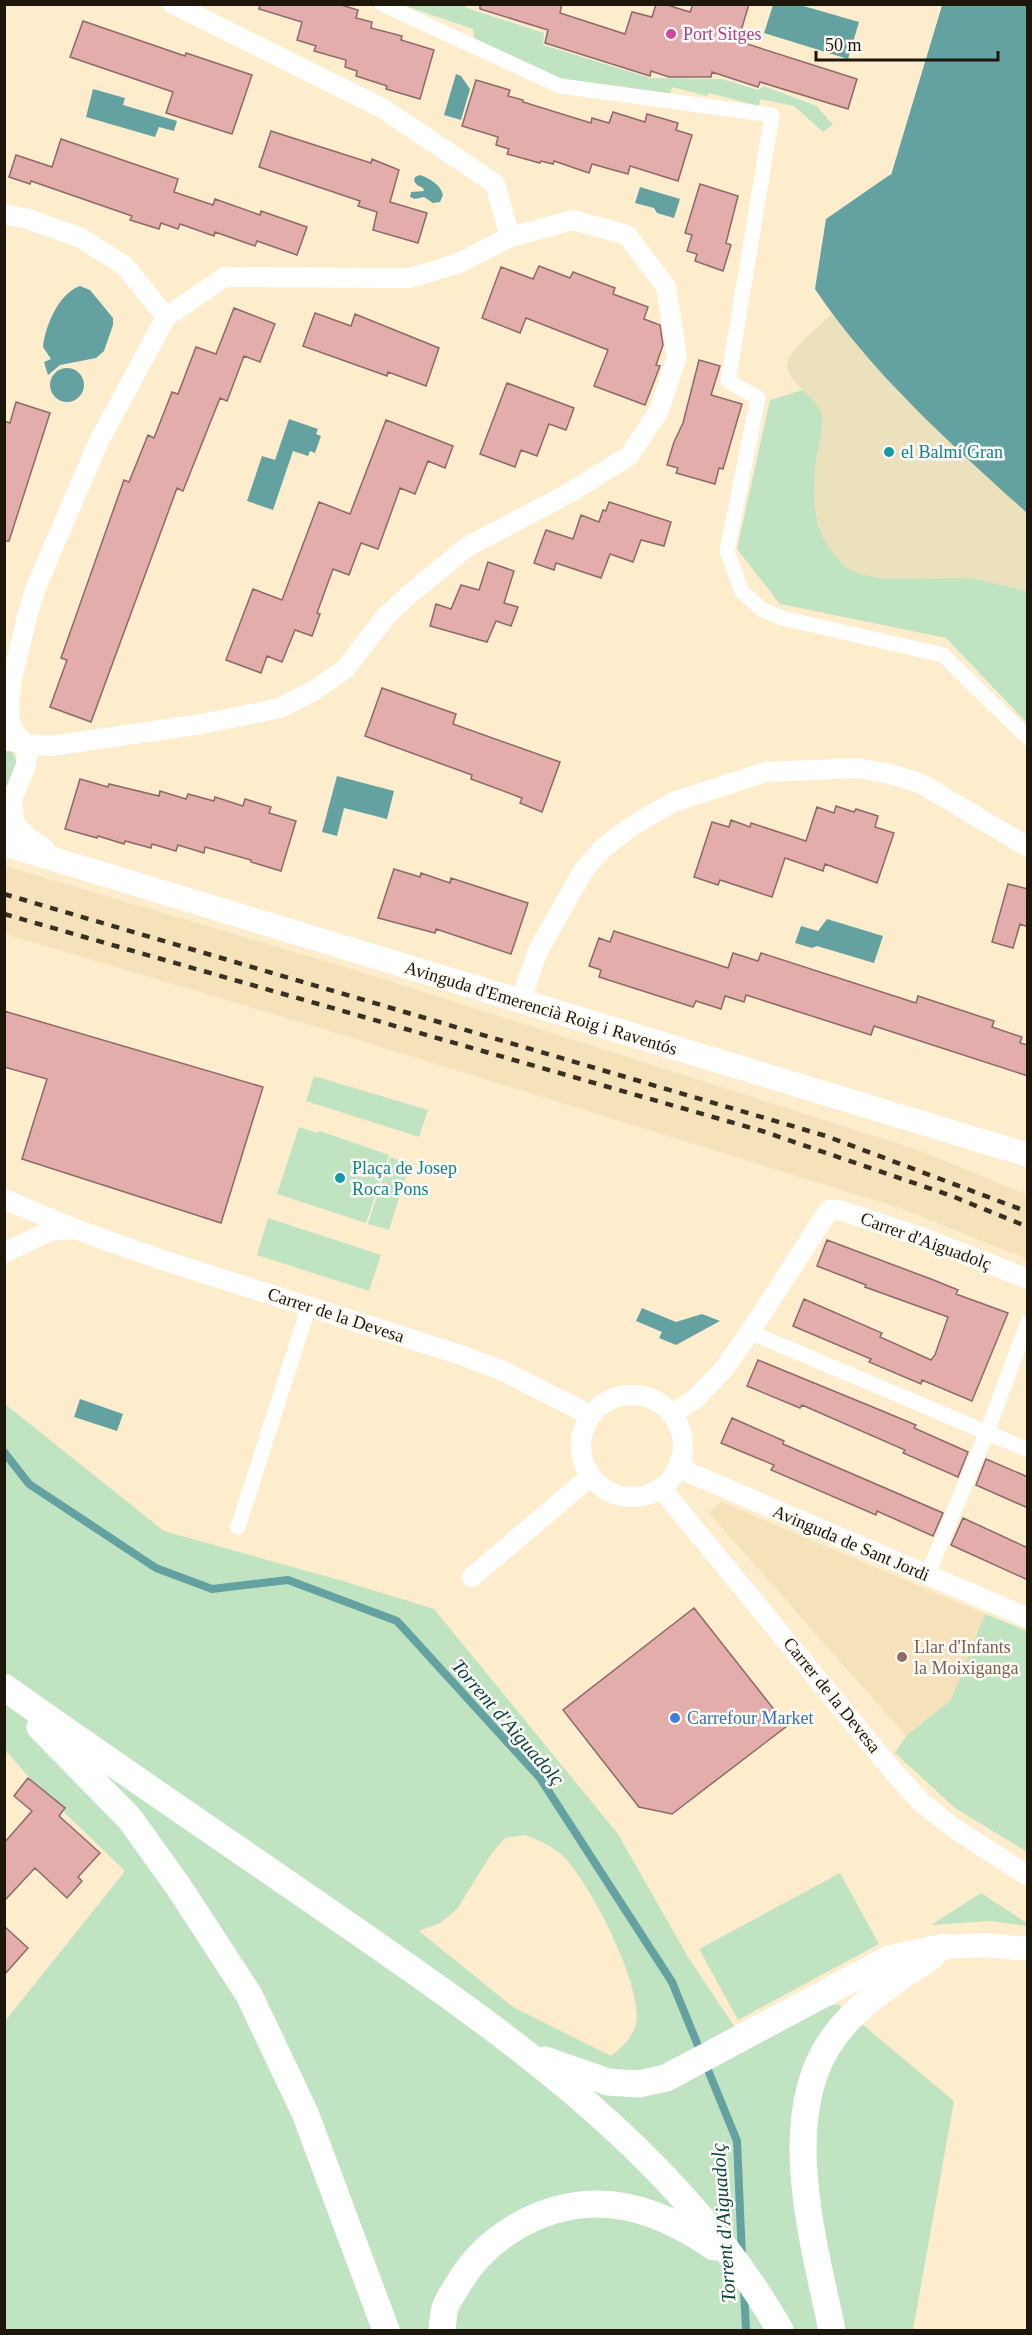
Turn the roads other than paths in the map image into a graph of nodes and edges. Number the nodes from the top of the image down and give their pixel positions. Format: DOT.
graph roads {
  1 [pos="173,4"];
  2 [pos="382,4"];
  3 [pos="4,214"];
  4 [pos="510,237"];
  5 [pos="166,317"];
  6 [pos="1028,738"];
  7 [pos="4,740"];
  8 [pos="25,744"];
  9 [pos="8,830"];
  10 [pos="1028,847"];
  11 [pos="520,1002"];
  12 [pos="1028,1155"];
  13 [pos="4,1199"];
  14 [pos="75,1229"];
  15 [pos="4,1253"];
  16 [pos="1028,1279"];
  17 [pos="309,1306"];
  18 [pos="1028,1322"];
  19 [pos="750,1332"];
  20 [pos="673,1414"];
  21 [pos="590,1415"];
  22 [pos="987,1432"];
  23 [pos="1028,1450"];
  24 [pos="680,1461"];
  25 [pos="591,1476"];
  26 [pos="661,1488"];
  27 [pos="238,1527"];
  28 [pos="927,1576"];
  29 [pos="472,1577"];
  30 [pos="1028,1618"];
  31 [pos="4,1687"];
  32 [pos="4,1693"];
  33 [pos="1028,1876"];
  34 [pos="944,1947"];
  35 [pos="1028,1950"];
  36 [pos="527,2054"];
  37 [pos="732,2260"];
  38 [pos="775,2322"];
  39 [pos="386,2331"];
  40 [pos="442,2331"];
  41 [pos="832,2331"];
  1 -- 4 [label="street"];
  2 -- 6 [label="street"];
  3 -- 5 [label="street"];
  4 -- 5 [label="street"];
  4 -- 8 [label="street"];
  5 -- 8 [label="street"];
  7 -- 8 [label="street"];
  8 -- 9 [label="street, Avinguda d'Emerencià Roig i Raventós"];
  9 -- 11 [label="street, Avinguda d'Emerencià Roig i Raventós"];
  10 -- 11 [label="street"];
  11 -- 12 [label="street, Avinguda d'Emerencià Roig i Raventós"];
  13 -- 14 [label="street, Carrer de la Devesa"];
  14 -- 15 [label="street, Carrer de la Devesa"];
  14 -- 17 [label="street, Carrer de la Devesa"];
  16 -- 19 [label="street, Carrer d'Aiguadolç"];
  17 -- 21 [label="street, Carrer de la Devesa"];
  17 -- 27 [label="street"];
  18 -- 22 [label="street"];
  19 -- 20 [label="street"];
  19 -- 22 [label="street"];
  20 -- 21 [label="street"];
  20 -- 24 [label="street"];
  21 -- 25 [label="street"];
  22 -- 23 [label="street"];
  22 -- 28 [label="street"];
  24 -- 26 [label="street"];
  24 -- 28 [label="street, Avinguda de Sant Jordi"];
  25 -- 26 [label="street"];
  25 -- 29 [label="street"];
  26 -- 33 [label="street, Carrer de la Devesa"];
  28 -- 30 [label="street, Avinguda de Sant Jordi"];
  31 -- 36 [label="main road"];
  32 -- 39 [label="main road"];
  34 -- 35 [label="street"];
  34 -- 36 [label="main road"];
  34 -- 41 [label="main road"];
  36 -- 37 [label="main road"];
  37 -- 38 [label="main road"];
  37 -- 40 [label="main road"];
}
